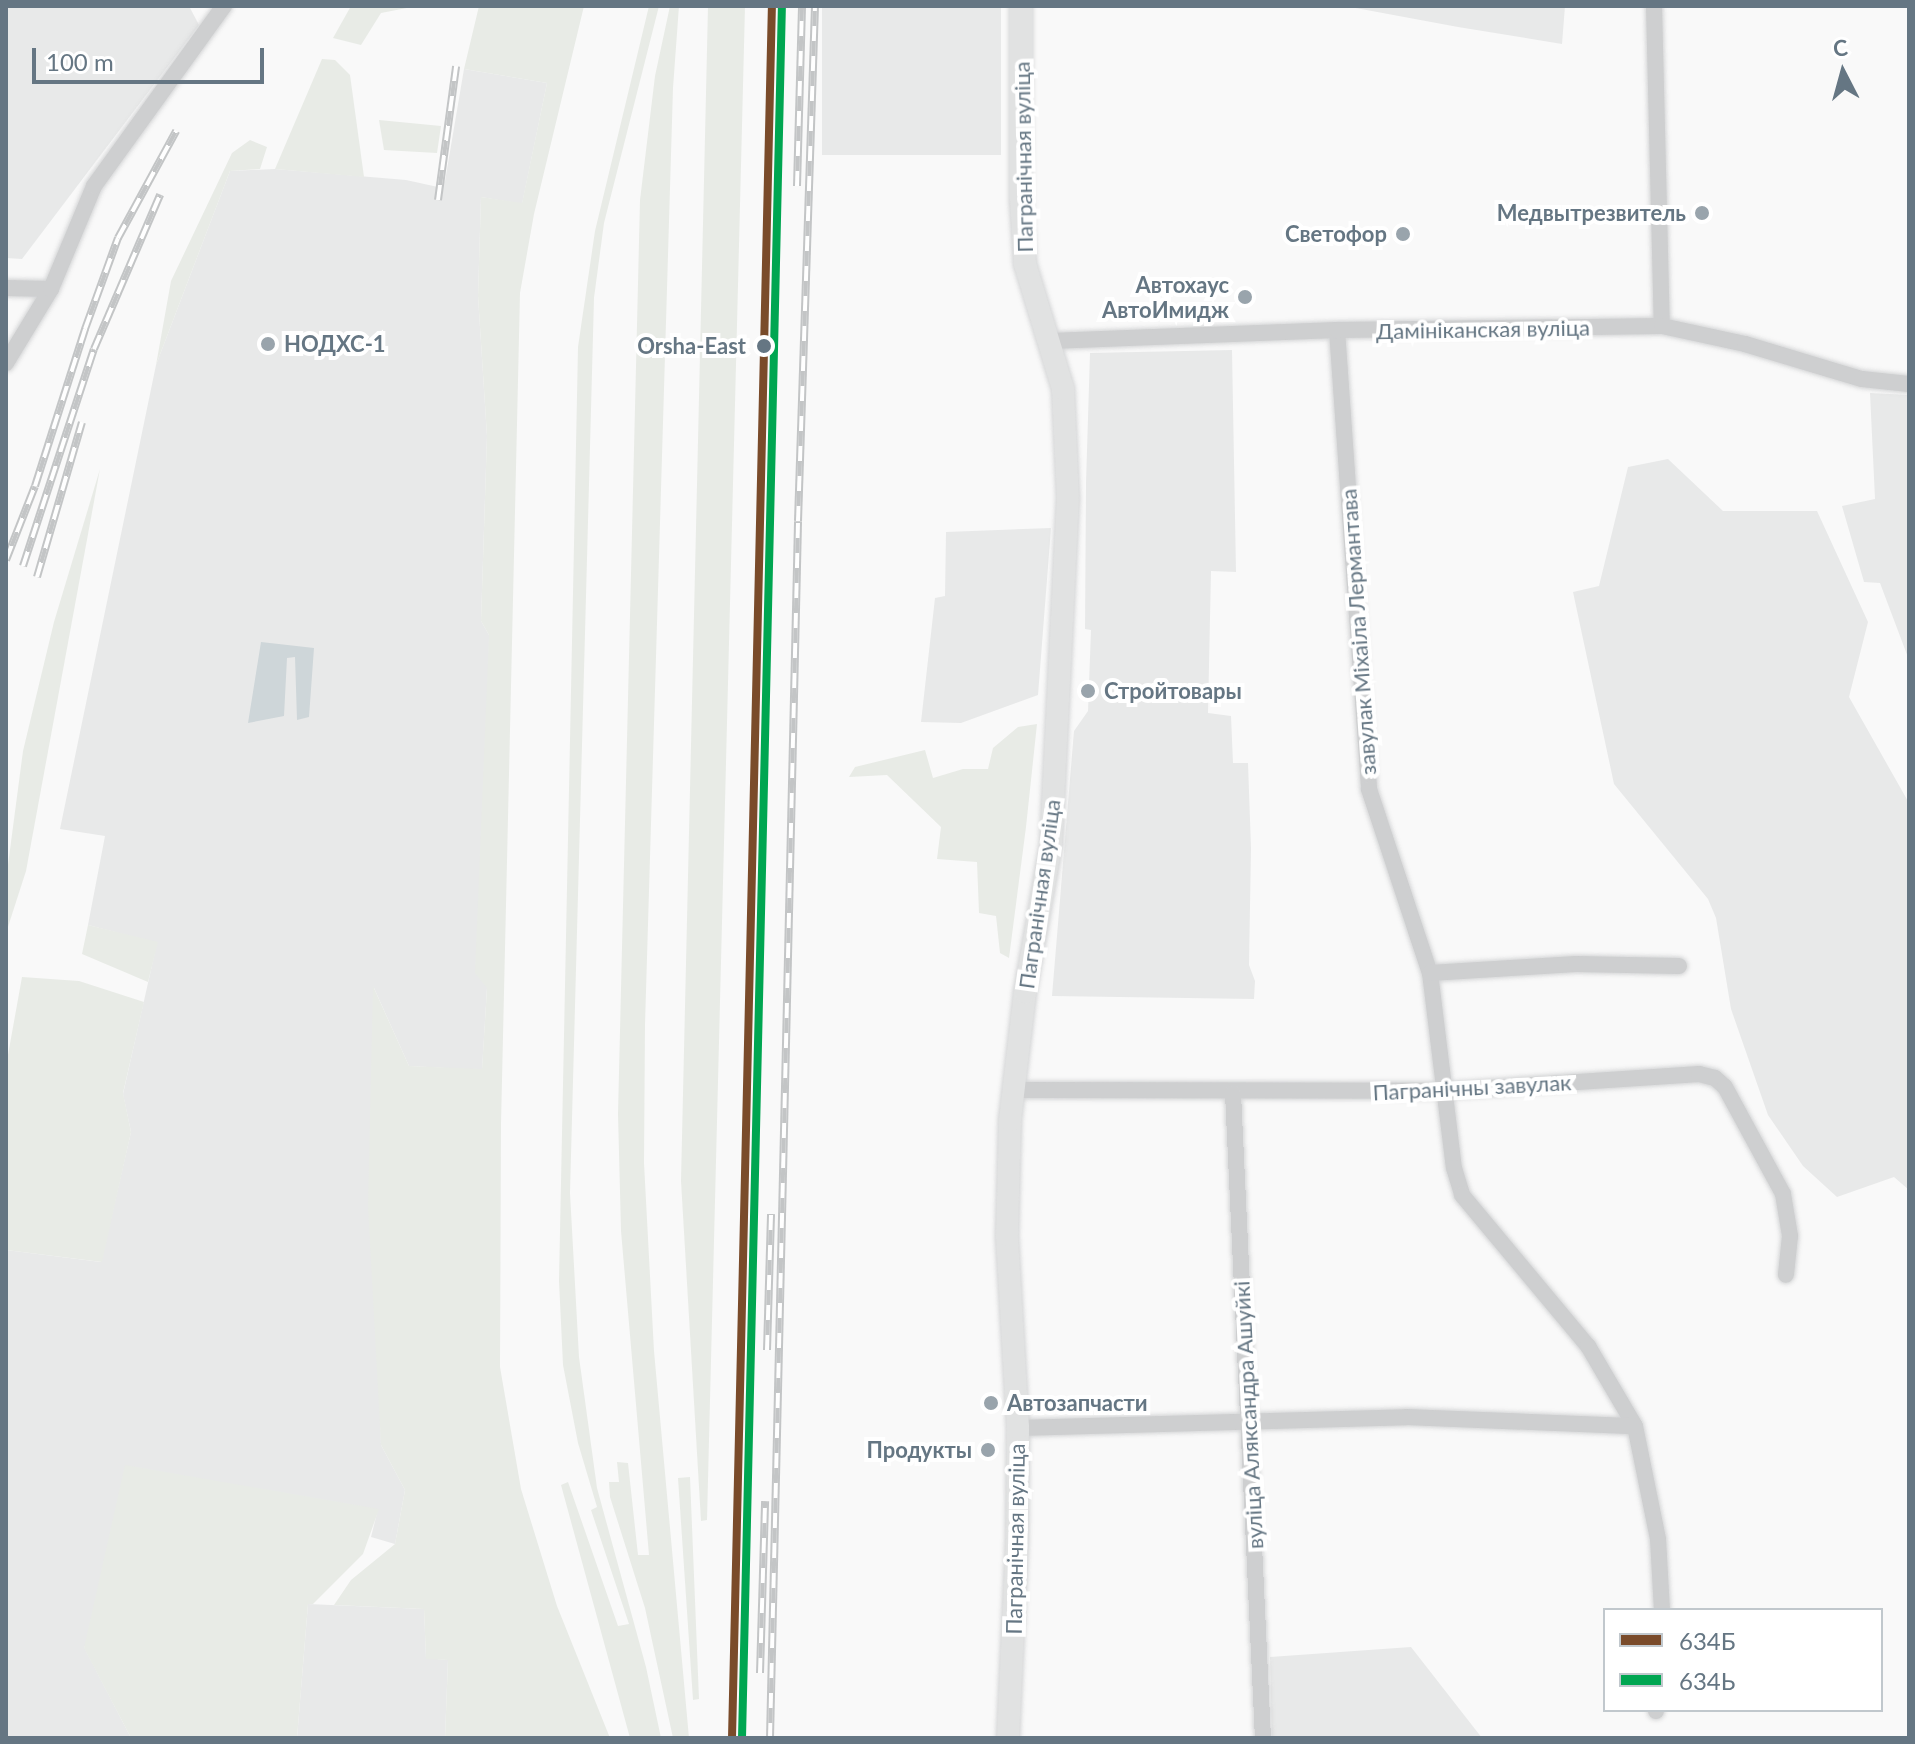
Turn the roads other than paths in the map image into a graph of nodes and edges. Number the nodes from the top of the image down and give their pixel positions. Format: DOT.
graph roads {
  1 [pos="224,6"];
  2 [pos="1021,6"];
  3 [pos="1654,6"];
  4 [pos="6,288"];
  5 [pos="51,289"];
  6 [pos="1662,326"];
  7 [pos="1337,330"];
  8 [pos="1050,341"];
  9 [pos="6,363"];
  10 [pos="1909,384"];
  11 [pos="1679,966"];
  12 [pos="1430,973"];
  13 [pos="1012,1090"];
  14 [pos="1442,1091"];
  15 [pos="1233,1093"];
  16 [pos="1786,1275"];
  17 [pos="1247,1423"];
  18 [pos="1635,1426"];
  19 [pos="1018,1428"];
  20 [pos="1662,1608"];
  21 [pos="1008,1738"];
  22 [pos="1263,1738"];
  1 -- 5 [label="street"];
  2 -- 8 [label="main road, Пагранічная вуліца"];
  3 -- 6 [label="street"];
  4 -- 5 [label="street"];
  5 -- 9 [label="street"];
  6 -- 7 [label="street, Дамініканская вуліца"];
  6 -- 10 [label="street, Дамініканская вуліца"];
  7 -- 8 [label="street, Дамініканская вуліца"];
  7 -- 12 [label="street, завулак Міхаіла Лермантава"];
  8 -- 13 [label="main road, Пагранічная вуліца"];
  11 -- 12 [label="street"];
  12 -- 14 [label="street, завулак Міхаіла Лермантава"];
  13 -- 15 [label="street, Пагранічны завулак"];
  13 -- 19 [label="main road, Пагранічная вуліца"];
  14 -- 15 [label="street, Пагранічны завулак"];
  14 -- 16 [label="street, Пагранічны завулак"];
  14 -- 18 [label="street, завулак Міхаіла Лермантава"];
  15 -- 17 [label="street, вуліца Аляксандра Ашуйкі"];
  17 -- 18 [label="street"];
  17 -- 19 [label="street"];
  17 -- 22 [label="street, вуліца Аляксандра Ашуйкі"];
  18 -- 20 [label="street, завулак Міхаіла Лермантава"];
  19 -- 21 [label="main road, Пагранічная вуліца"];
}
